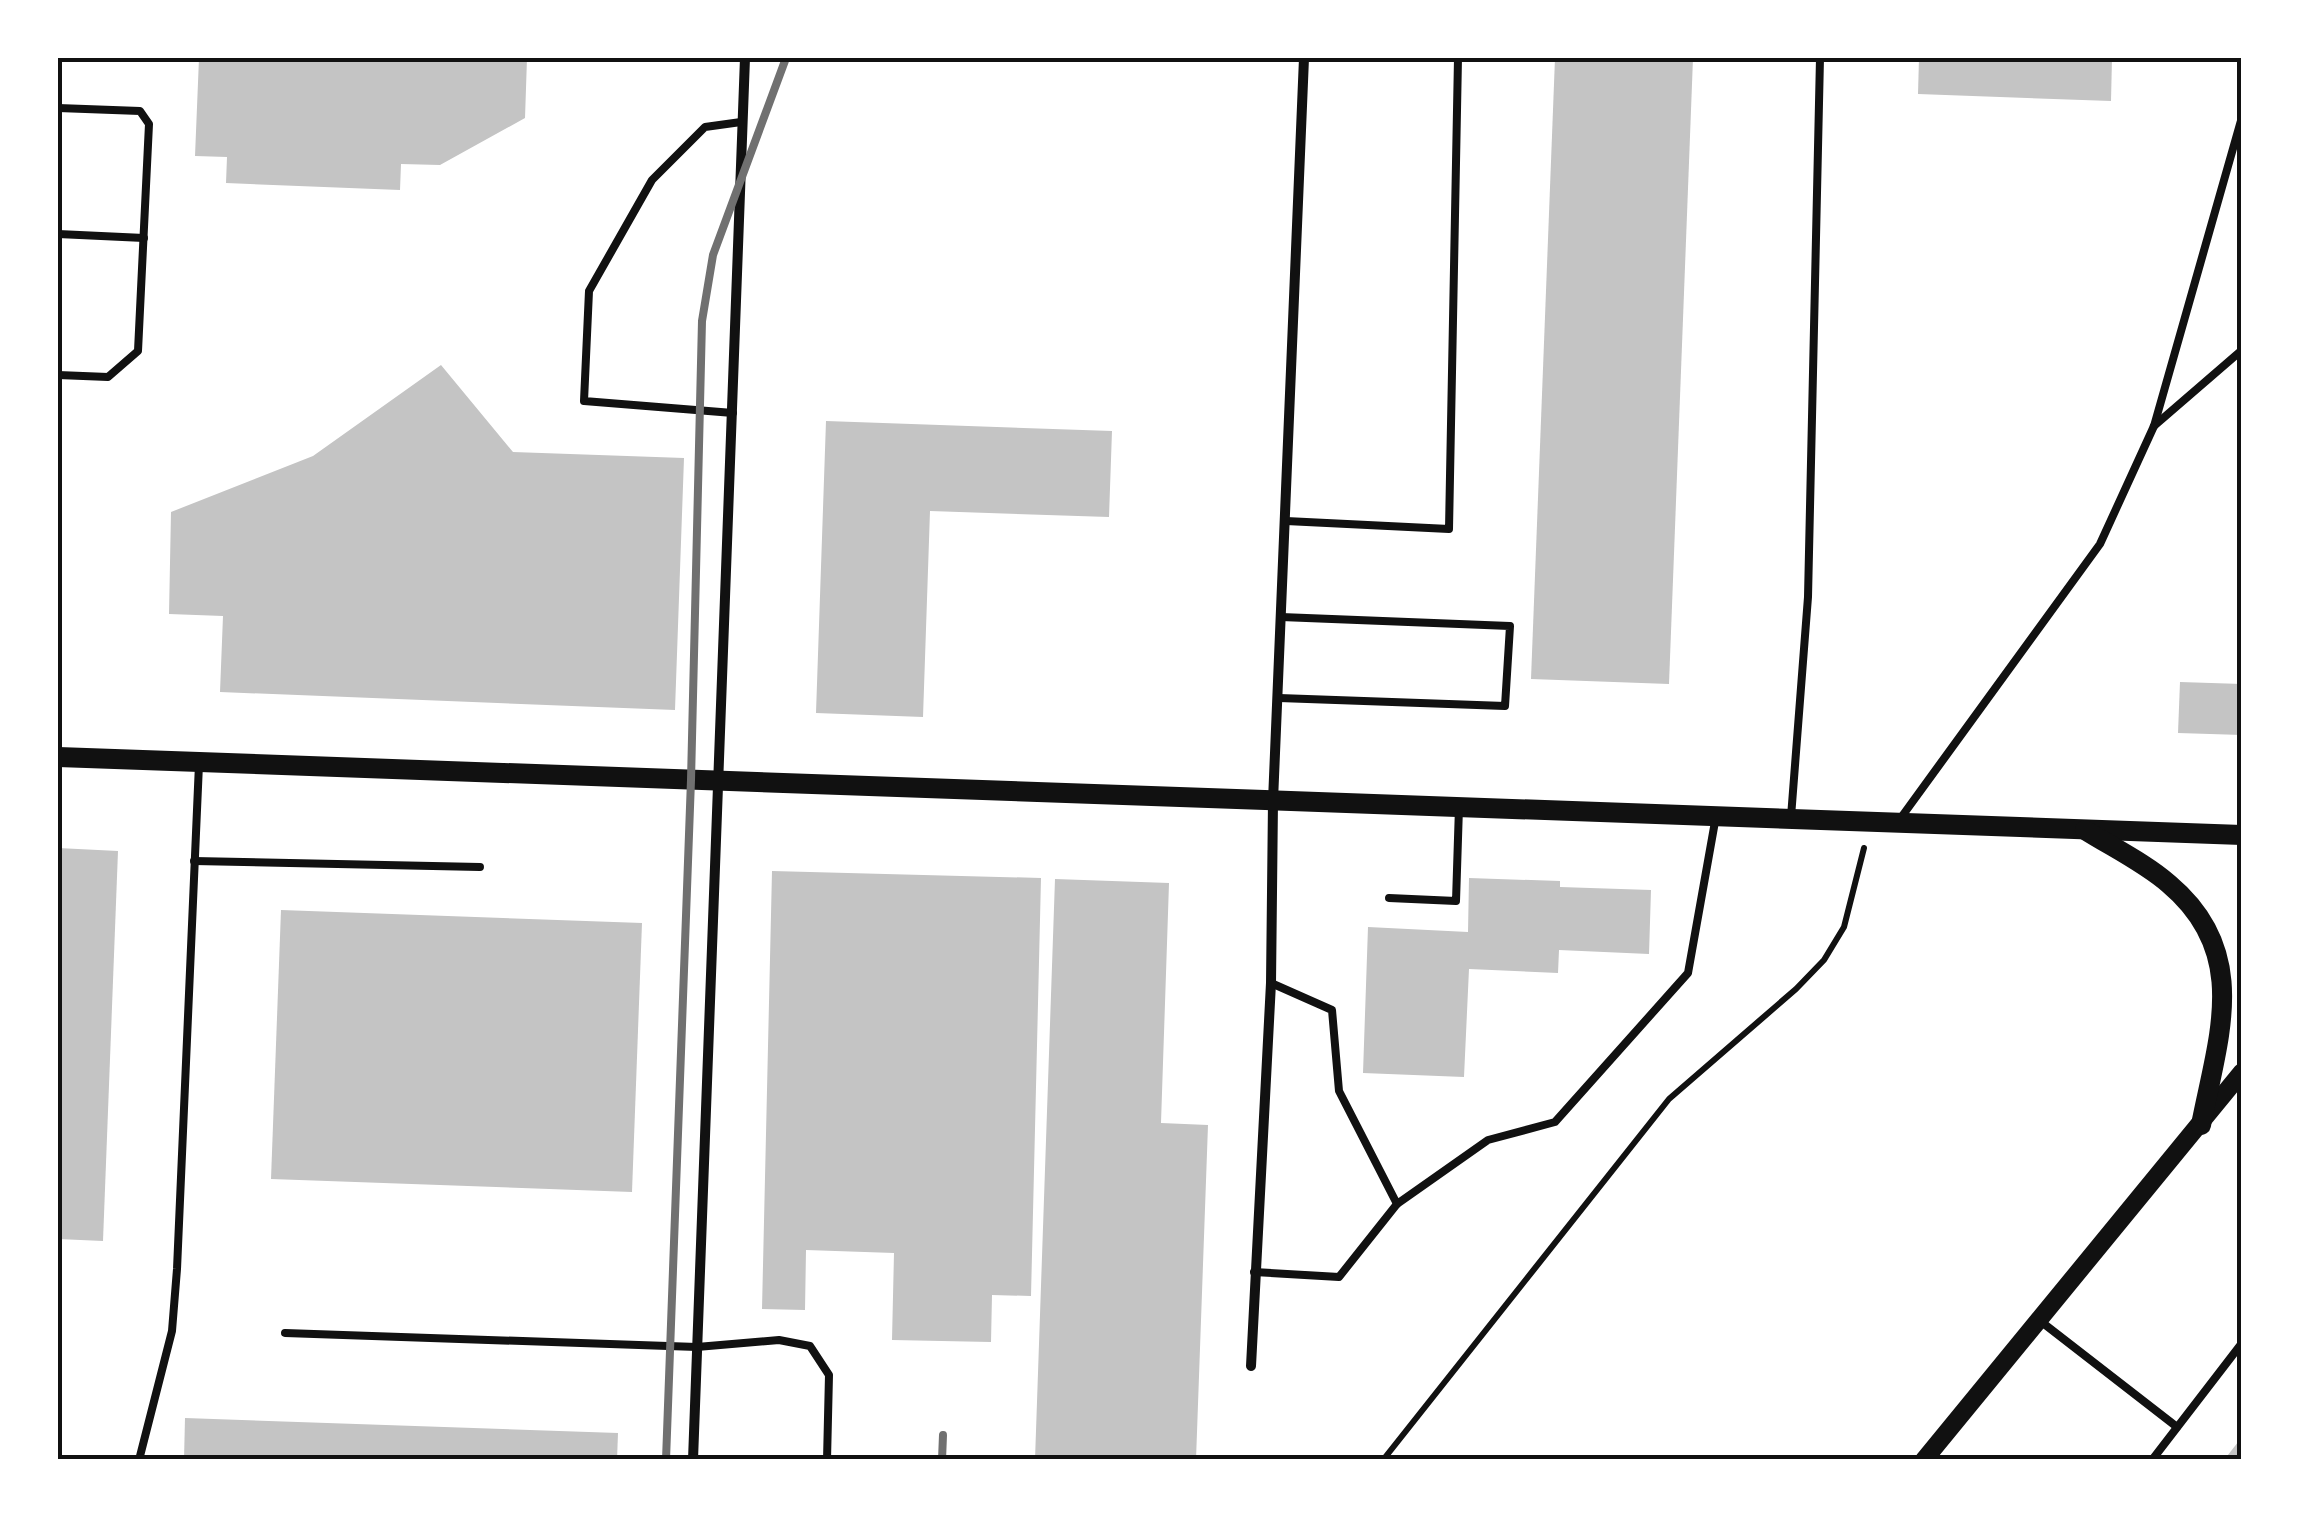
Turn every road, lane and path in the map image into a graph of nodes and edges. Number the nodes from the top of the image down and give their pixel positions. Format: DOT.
graph roads {
  1 [pos="745,58"];
  2 [pos="1304,58"];
  3 [pos="1458,58"];
  4 [pos="1820,58"];
  5 [pos="58,108"];
  6 [pos="2242,117"];
  7 [pos="742,122"];
  8 [pos="58,234"];
  9 [pos="144,238"];
  10 [pos="2242,350"];
  11 [pos="58,374"];
  12 [pos="733,412"];
  13 [pos="2154,426"];
  14 [pos="1286,521"];
  15 [pos="1281,618"];
  16 [pos="1279,698"];
  17 [pos="58,757"];
  18 [pos="199,762"];
  19 [pos="720,781"];
  20 [pos="1273,801"];
  21 [pos="1459,808"];
  22 [pos="1716,816"];
  23 [pos="1791,819"];
  24 [pos="1897,823"];
  25 [pos="2084,829"];
  26 [pos="2242,835"];
  27 [pos="194,861"];
  28 [pos="480,867"];
  29 [pos="1856,878"];
  30 [pos="1389,898"];
  31 [pos="1270,983"];
  32 [pos="2242,1072"];
  33 [pos="2201,1126"];
  34 [pos="1398,1204"];
  35 [pos="1254,1272"];
  36 [pos="2040,1320"];
  37 [pos="285,1333"];
  38 [pos="2242,1343"];
  39 [pos="697,1347"];
  40 [pos="1251,1366"];
  41 [pos="2177,1427"];
  42 [pos="138,1460"];
  43 [pos="693,1460"];
  44 [pos="826,1460"];
  45 [pos="1384,1460"];
  46 [pos="1924,1460"];
  47 [pos="2152,1460"];
  1 -- 7 [label="street"];
  2 -- 14 [label="street"];
  3 -- 14 [label="lane"];
  4 -- 23 [label="lane"];
  5 -- 9 [label="lane"];
  6 -- 13 [label="lane"];
  7 -- 12 [label="street"];
  7 -- 12 [label="lane"];
  8 -- 9 [label="lane"];
  9 -- 11 [label="lane"];
  10 -- 13 [label="lane"];
  12 -- 19 [label="street"];
  13 -- 24 [label="lane"];
  14 -- 15 [label="street"];
  15 -- 16 [label="street"];
  15 -- 16 [label="lane"];
  16 -- 20 [label="street"];
  17 -- 18 [label="main road"];
  18 -- 19 [label="main road"];
  18 -- 27 [label="lane"];
  19 -- 20 [label="main road"];
  19 -- 39 [label="street"];
  20 -- 21 [label="main road"];
  20 -- 31 [label="street"];
  21 -- 22 [label="main road"];
  21 -- 30 [label="lane"];
  22 -- 23 [label="main road"];
  22 -- 34 [label="lane"];
  23 -- 24 [label="main road"];
  24 -- 25 [label="main road"];
  25 -- 26 [label="main road"];
  25 -- 33 [label="main road"];
  27 -- 28 [label="lane"];
  27 -- 42 [label="lane"];
  29 -- 45 [label="path"];
  31 -- 34 [label="lane"];
  31 -- 35 [label="street"];
  32 -- 33 [label="street"];
  33 -- 36 [label="street"];
  34 -- 35 [label="lane"];
  35 -- 40 [label="street"];
  36 -- 41 [label="lane"];
  36 -- 46 [label="street"];
  37 -- 39 [label="lane"];
  38 -- 41 [label="lane"];
  39 -- 43 [label="street"];
  39 -- 44 [label="lane"];
  41 -- 47 [label="lane"];
}
